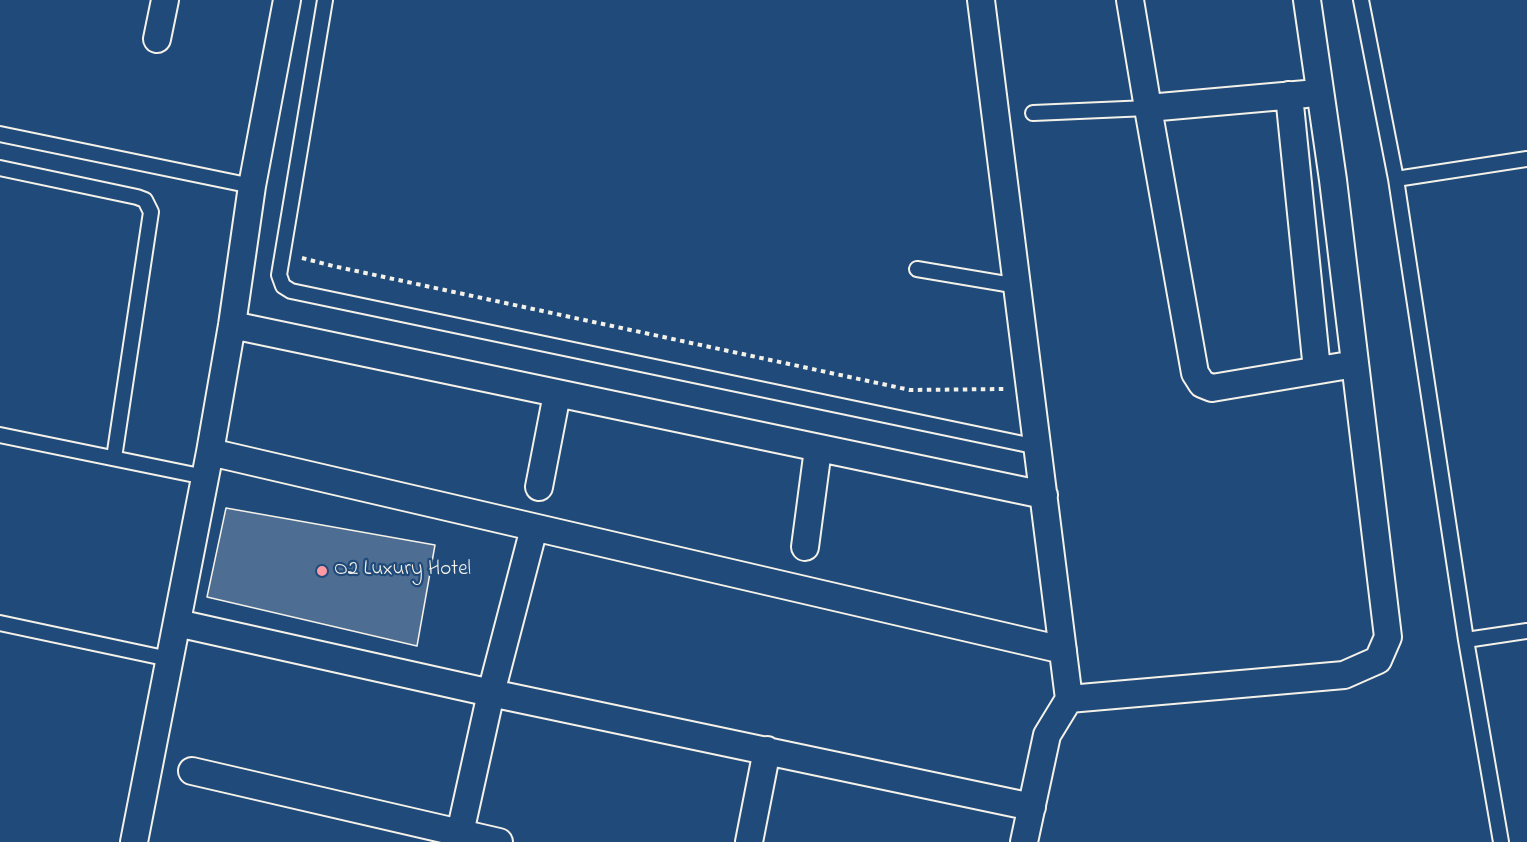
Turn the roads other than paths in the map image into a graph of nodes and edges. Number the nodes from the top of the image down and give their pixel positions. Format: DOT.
graph roads {
  1 [pos="165,0"];
  2 [pos="287,0"];
  3 [pos="326,0"];
  4 [pos="981,0"];
  5 [pos="1130,0"];
  6 [pos="1307,0"];
  7 [pos="1360,0"];
  8 [pos="157,39"];
  9 [pos="1321,93"];
  10 [pos="1289,95"];
  11 [pos="1148,108"];
  12 [pos="1033,113"];
  13 [pos="0,134"];
  14 [pos="1527,159"];
  15 [pos="0,168"];
  16 [pos="1396,179"];
  17 [pos="252,186"];
  18 [pos="917,269"];
  19 [pos="1018,286"];
  20 [pos="232,325"];
  21 [pos="1355,364"];
  22 [pos="1317,370"];
  23 [pos="557,394"];
  24 [pos="0,435"];
  25 [pos="1038,447"];
  26 [pos="819,449"];
  27 [pos="210,452"];
  28 [pos="114,458"];
  29 [pos="205,477"];
  30 [pos="539,487"];
  31 [pos="1044,495"];
  32 [pos="534,528"];
  33 [pos="805,547"];
  34 [pos="177,623"];
  35 [pos="0,624"];
  36 [pos="1527,631"];
  37 [pos="1466,640"];
  38 [pos="1063,650"];
  39 [pos="169,659"];
  40 [pos="492,693"];
  41 [pos="1069,699"];
  42 [pos="767,750"];
  43 [pos="192,771"];
  44 [pos="1032,807"];
  45 [pos="460,833"];
  46 [pos="134,842"];
  47 [pos="499,842"];
  48 [pos="749,842"];
  49 [pos="1024,842"];
  50 [pos="1501,842"];
  1 -- 8 [label="street"];
  2 -- 17 [label="street"];
  3 -- 25 [label="lane"];
  4 -- 19 [label="street"];
  5 -- 11 [label="street"];
  6 -- 9 [label="street"];
  7 -- 16 [label="lane"];
  9 -- 10 [label="street"];
  9 -- 21 [label="street"];
  10 -- 11 [label="street"];
  10 -- 22 [label="street"];
  11 -- 12 [label="lane"];
  11 -- 22 [label="street"];
  13 -- 17 [label="lane"];
  14 -- 16 [label="lane"];
  15 -- 28 [label="lane"];
  16 -- 37 [label="lane"];
  17 -- 20 [label="street"];
  18 -- 19 [label="lane"];
  19 -- 25 [label="street"];
  20 -- 23 [label="street"];
  20 -- 27 [label="street"];
  21 -- 22 [label="street"];
  21 -- 41 [label="street"];
  23 -- 26 [label="street"];
  23 -- 30 [label="street"];
  24 -- 28 [label="lane"];
  25 -- 31 [label="street"];
  26 -- 31 [label="street"];
  26 -- 33 [label="street"];
  27 -- 29 [label="street"];
  27 -- 32 [label="street"];
  28 -- 29 [label="lane"];
  29 -- 34 [label="street"];
  31 -- 38 [label="street"];
  32 -- 38 [label="street"];
  32 -- 40 [label="street"];
  34 -- 39 [label="street"];
  34 -- 40 [label="street"];
  35 -- 39 [label="lane"];
  36 -- 37 [label="lane"];
  37 -- 50 [label="lane"];
  38 -- 41 [label="street"];
  39 -- 46 [label="street"];
  40 -- 42 [label="street"];
  40 -- 45 [label="street"];
  41 -- 44 [label="street"];
  42 -- 44 [label="street"];
  42 -- 48 [label="street"];
  43 -- 45 [label="street"];
  44 -- 49 [label="street"];
  45 -- 47 [label="street"];
}
